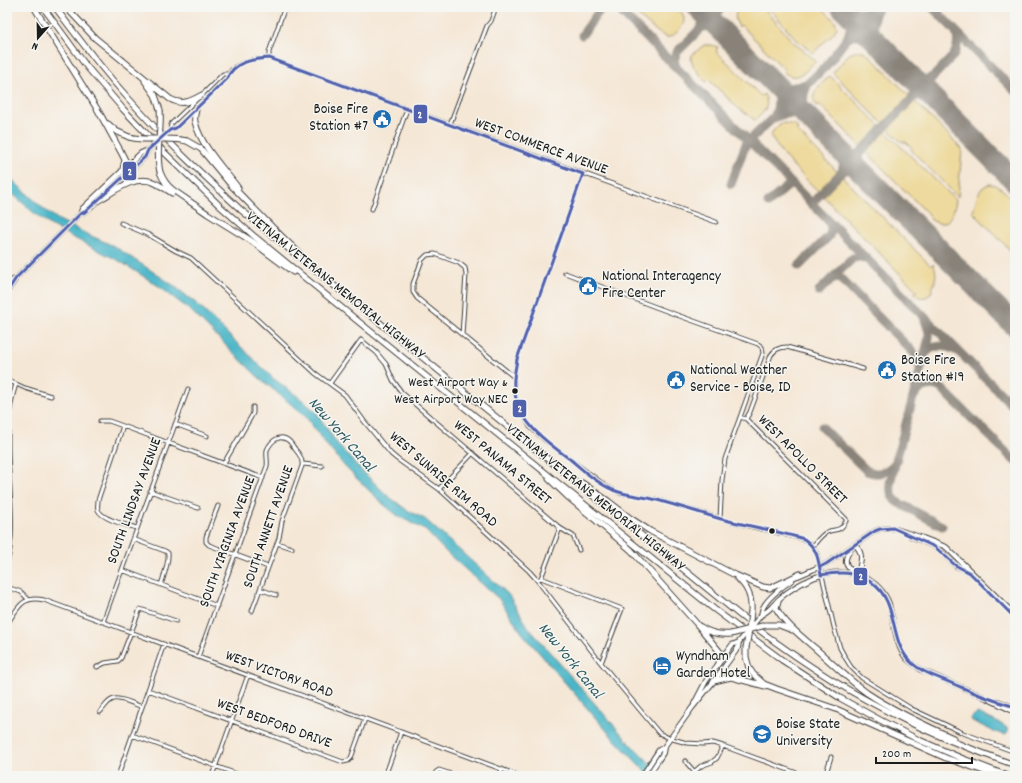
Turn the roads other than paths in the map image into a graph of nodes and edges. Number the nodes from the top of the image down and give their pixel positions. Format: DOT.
graph roads {
  1 [pos="34,7"];
  2 [pos="42,7"];
  3 [pos="55,7"];
  4 [pos="66,7"];
  5 [pos="285,7"];
  6 [pos="496,7"];
  7 [pos="269,58"];
  8 [pos="132,68"];
  9 [pos="228,74"];
  10 [pos="202,95"];
  11 [pos="408,108"];
  12 [pos="196,110"];
  13 [pos="99,112"];
  14 [pos="450,124"];
  15 [pos="170,130"];
  16 [pos="159,140"];
  17 [pos="148,150"];
  18 [pos="123,169"];
  19 [pos="583,174"];
  20 [pos="99,200"];
  21 [pos="253,207"];
  22 [pos="372,209"];
  23 [pos="80,214"];
  24 [pos="208,214"];
  25 [pos="716,222"];
  26 [pos="120,223"];
  27 [pos="565,273"];
  28 [pos="16,278"];
  29 [pos="7,284"];
  30 [pos="7,292"];
  31 [pos="349,298"];
  32 [pos="370,331"];
  33 [pos="462,335"];
  34 [pos="863,369"];
  35 [pos="514,377"];
  36 [pos="7,380"];
  37 [pos="330,383"];
  38 [pos="16,384"];
  39 [pos="188,389"];
  40 [pos="51,396"];
  41 [pos="253,407"];
  42 [pos="740,417"];
  43 [pos="746,419"];
  44 [pos="100,421"];
  45 [pos="175,424"];
  46 [pos="123,426"];
  47 [pos="207,436"];
  48 [pos="279,438"];
  49 [pos="168,443"];
  50 [pos="473,453"];
  51 [pos="522,454"];
  52 [pos="224,463"];
  53 [pos="553,463"];
  54 [pos="303,464"];
  55 [pos="322,466"];
  56 [pos="263,478"];
  57 [pos="439,489"];
  58 [pos="150,491"];
  59 [pos="218,506"];
  60 [pos="198,508"];
  61 [pos="720,519"];
  62 [pos="137,528"];
  63 [pos="560,528"];
  64 [pos="899,531"];
  65 [pos="133,539"];
  66 [pos="277,543"];
  67 [pos="855,545"];
  68 [pos="813,546"];
  69 [pos="292,548"];
  70 [pos="580,550"];
  71 [pos="235,555"];
  72 [pos="7,564"];
  73 [pos="268,567"];
  74 [pos="820,567"];
  75 [pos="122,570"];
  76 [pos="733,574"];
  77 [pos="800,574"];
  78 [pos="821,575"];
  79 [pos="858,575"];
  80 [pos="541,578"];
  81 [pos="537,580"];
  82 [pos="161,585"];
  83 [pos="7,587"];
  84 [pos="260,589"];
  85 [pos="276,595"];
  86 [pos="28,600"];
  87 [pos="778,600"];
  88 [pos="217,606"];
  89 [pos="252,611"];
  90 [pos="761,615"];
  91 [pos="1015,615"];
  92 [pos="1015,618"];
  93 [pos="176,621"];
  94 [pos="103,622"];
  95 [pos="696,623"];
  96 [pos="7,624"];
  97 [pos="749,630"];
  98 [pos="131,632"];
  99 [pos="797,632"];
  100 [pos="739,642"];
  101 [pos="164,644"];
  102 [pos="198,657"];
  103 [pos="719,662"];
  104 [pos="601,663"];
  105 [pos="97,667"];
  106 [pos="248,675"];
  107 [pos="714,681"];
  108 [pos="777,689"];
  109 [pos="148,690"];
  110 [pos="982,696"];
  111 [pos="694,704"];
  112 [pos="142,707"];
  113 [pos="1015,707"];
  114 [pos="100,712"];
  115 [pos="1015,712"];
  116 [pos="365,719"];
  117 [pos="232,721"];
  118 [pos="401,732"];
  119 [pos="132,735"];
  120 [pos="669,738"];
  121 [pos="664,746"];
  122 [pos="723,746"];
  123 [pos="1015,752"];
  124 [pos="831,757"];
  125 [pos="685,761"];
  126 [pos="1007,763"];
  127 [pos="215,766"];
  128 [pos="1015,766"];
  129 [pos="502,769"];
  130 [pos="694,772"];
  131 [pos="643,774"];
  132 [pos="118,776"];
  133 [pos="212,776"];
  134 [pos="242,776"];
  135 [pos="385,776"];
  136 [pos="434,776"];
  137 [pos="457,776"];
  138 [pos="500,776"];
  139 [pos="520,776"];
  140 [pos="648,776"];
  141 [pos="698,776"];
  142 [pos="805,776"];
  143 [pos="824,776"];
  144 [pos="998,776"];
  145 [pos="1008,776"];
  1 -- 13 [label="highway"];
  2 -- 32 [label="highway, VIETNAM VETERANS MEMORIAL HIGHWAY"];
  3 -- 31 [label="highway, VIETNAM VETERANS MEMORIAL HIGHWAY"];
  4 -- 8 [label="highway"];
  5 -- 7 [label="street"];
  6 -- 14 [label="street"];
  7 -- 9 [label="street"];
  7 -- 11 [label="street, WEST COMMERCE AVENUE"];
  8 -- 10 [label="highway"];
  8 -- 16 [label="highway, bridge"];
  9 -- 10 [label="street"];
  9 -- 12 [label="street"];
  10 -- 15 [label="street"];
  11 -- 14 [label="street, WEST COMMERCE AVENUE"];
  11 -- 22 [label="street"];
  12 -- 15 [label="street"];
  12 -- 21 [label="highway"];
  13 -- 16 [label="highway, bridge"];
  13 -- 18 [label="highway"];
  14 -- 19 [label="street, WEST COMMERCE AVENUE"];
  15 -- 16 [label="street, bridge"];
  16 -- 17 [label="main road, bridge"];
  16 -- 21 [label="highway, bridge"];
  16 -- 24 [label="highway, bridge"];
  17 -- 18 [label="main road"];
  17 -- 20 [label="main road"];
  18 -- 23 [label="main road"];
  19 -- 25 [label="street, WEST COMMERCE AVENUE"];
  19 -- 35 [label="street"];
  20 -- 23 [label="main road"];
  20 -- 24 [label="highway"];
  21 -- 31 [label="highway"];
  23 -- 28 [label="main road"];
  24 -- 32 [label="highway"];
  26 -- 37 [label="street, WEST SUNRISE RIM ROAD"];
  27 -- 42 [label="street"];
  28 -- 29 [label="main road"];
  28 -- 30 [label="main road"];
  31 -- 53 [label="highway, VIETNAM VETERANS MEMORIAL HIGHWAY"];
  32 -- 51 [label="highway, VIETNAM VETERANS MEMORIAL HIGHWAY"];
  33 -- 33 [label="street"];
  33 -- 35 [label="street"];
  34 -- 43 [label="street"];
  35 -- 61 [label="street"];
  36 -- 38 [label="street"];
  37 -- 50 [label="street, WEST PANAMA STREET"];
  37 -- 57 [label="street, WEST SUNRISE RIM ROAD"];
  38 -- 40 [label="street"];
  38 -- 72 [label="street"];
  39 -- 45 [label="street, SOUTH LINDSAY AVENUE"];
  41 -- 52 [label="street"];
  42 -- 43 [label="street, WEST APOLLO STREET"];
  42 -- 61 [label="street"];
  43 -- 68 [label="street, WEST APOLLO STREET"];
  44 -- 46 [label="street"];
  45 -- 47 [label="street"];
  45 -- 49 [label="street, SOUTH LINDSAY AVENUE"];
  46 -- 49 [label="street"];
  46 -- 62 [label="street"];
  48 -- 54 [label="street, SOUTH ANNETT AVENUE"];
  48 -- 56 [label="street, SOUTH VIRGINIA AVENUE"];
  49 -- 52 [label="street"];
  49 -- 58 [label="street, SOUTH LINDSAY AVENUE"];
  50 -- 57 [label="street"];
  50 -- 63 [label="street, WEST PANAMA STREET"];
  51 -- 95 [label="highway"];
  51 -- 145 [label="highway, VIETNAM VETERANS MEMORIAL HIGHWAY"];
  52 -- 56 [label="street"];
  53 -- 76 [label="highway"];
  53 -- 126 [label="highway, VIETNAM VETERANS MEMORIAL HIGHWAY"];
  54 -- 55 [label="street"];
  54 -- 66 [label="street, SOUTH ANNETT AVENUE"];
  56 -- 71 [label="street, SOUTH VIRGINIA AVENUE"];
  57 -- 81 [label="street, WEST SUNRISE RIM ROAD"];
  58 -- 60 [label="street"];
  58 -- 62 [label="street, SOUTH LINDSAY AVENUE"];
  59 -- 71 [label="street"];
  61 -- 68 [label="street"];
  62 -- 65 [label="street, SOUTH LINDSAY AVENUE"];
  63 -- 70 [label="street, WEST PANAMA STREET"];
  63 -- 80 [label="street"];
  64 -- 67 [label="main road"];
  64 -- 91 [label="main road"];
  64 -- 92 [label="main road"];
  65 -- 75 [label="street, SOUTH LINDSAY AVENUE"];
  65 -- 82 [label="street"];
  66 -- 69 [label="street"];
  66 -- 73 [label="street, SOUTH ANNETT AVENUE"];
  67 -- 74 [label="main road"];
  67 -- 79 [label="main road"];
  67 -- 79 [label="main road"];
  68 -- 74 [label="street"];
  71 -- 73 [label="street"];
  71 -- 88 [label="street, SOUTH VIRGINIA AVENUE"];
  73 -- 84 [label="street, SOUTH ANNETT AVENUE"];
  74 -- 77 [label="main road"];
  74 -- 78 [label="street"];
  75 -- 82 [label="street"];
  75 -- 94 [label="street, SOUTH LINDSAY AVENUE"];
  76 -- 77 [label="highway"];
  76 -- 97 [label="highway, bridge"];
  77 -- 90 [label="main road"];
  78 -- 79 [label="main road"];
  78 -- 87 [label="main road"];
  78 -- 123 [label="street"];
  79 -- 110 [label="main road"];
  80 -- 81 [label="street"];
  80 -- 104 [label="street"];
  81 -- 104 [label="street, WEST SUNRISE RIM ROAD"];
  82 -- 88 [label="street"];
  83 -- 86 [label="street"];
  84 -- 85 [label="street"];
  84 -- 89 [label="street, SOUTH ANNETT AVENUE"];
  86 -- 94 [label="street, WEST VICTORY ROAD"];
  86 -- 96 [label="street"];
  87 -- 90 [label="main road"];
  87 -- 99 [label="highway"];
  88 -- 102 [label="street, SOUTH VIRGINIA AVENUE"];
  90 -- 97 [label="main road, bridge"];
  93 -- 98 [label="street"];
  94 -- 98 [label="street, WEST VICTORY ROAD"];
  95 -- 97 [label="highway, bridge"];
  95 -- 103 [label="highway"];
  97 -- 99 [label="highway, bridge"];
  97 -- 100 [label="main road, bridge"];
  97 -- 108 [label="highway, bridge"];
  98 -- 101 [label="street, WEST VICTORY ROAD"];
  98 -- 105 [label="street"];
  99 -- 126 [label="highway"];
  100 -- 103 [label="main road"];
  100 -- 107 [label="main road"];
  101 -- 102 [label="street, WEST VICTORY ROAD"];
  101 -- 109 [label="street"];
  102 -- 106 [label="street, WEST VICTORY ROAD"];
  103 -- 111 [label="main road"];
  104 -- 120 [label="street, WEST SUNRISE RIM ROAD"];
  106 -- 116 [label="street, WEST VICTORY ROAD"];
  106 -- 117 [label="street"];
  107 -- 108 [label="highway"];
  107 -- 111 [label="main road"];
  108 -- 144 [label="highway"];
  109 -- 112 [label="street"];
  109 -- 117 [label="street, WEST BEDFORD DRIVE"];
  110 -- 113 [label="main road"];
  110 -- 115 [label="main road"];
  111 -- 120 [label="main road"];
  112 -- 114 [label="street"];
  112 -- 119 [label="street"];
  116 -- 117 [label="street, WEST BEDFORD DRIVE"];
  116 -- 118 [label="street, WEST VICTORY ROAD"];
  117 -- 127 [label="street"];
  118 -- 129 [label="street, WEST VICTORY ROAD"];
  118 -- 135 [label="street"];
  119 -- 127 [label="street"];
  119 -- 132 [label="street"];
  120 -- 121 [label="main road"];
  120 -- 122 [label="street"];
  121 -- 131 [label="main road"];
  121 -- 140 [label="main road"];
  122 -- 130 [label="street"];
  122 -- 142 [label="street"];
  124 -- 143 [label="street"];
  125 -- 130 [label="street"];
  126 -- 128 [label="highway"];
  127 -- 133 [label="street"];
  127 -- 134 [label="street"];
  129 -- 138 [label="street"];
  129 -- 139 [label="street, WEST VICTORY ROAD"];
  130 -- 141 [label="street"];
  136 -- 137 [label="street"];
}
